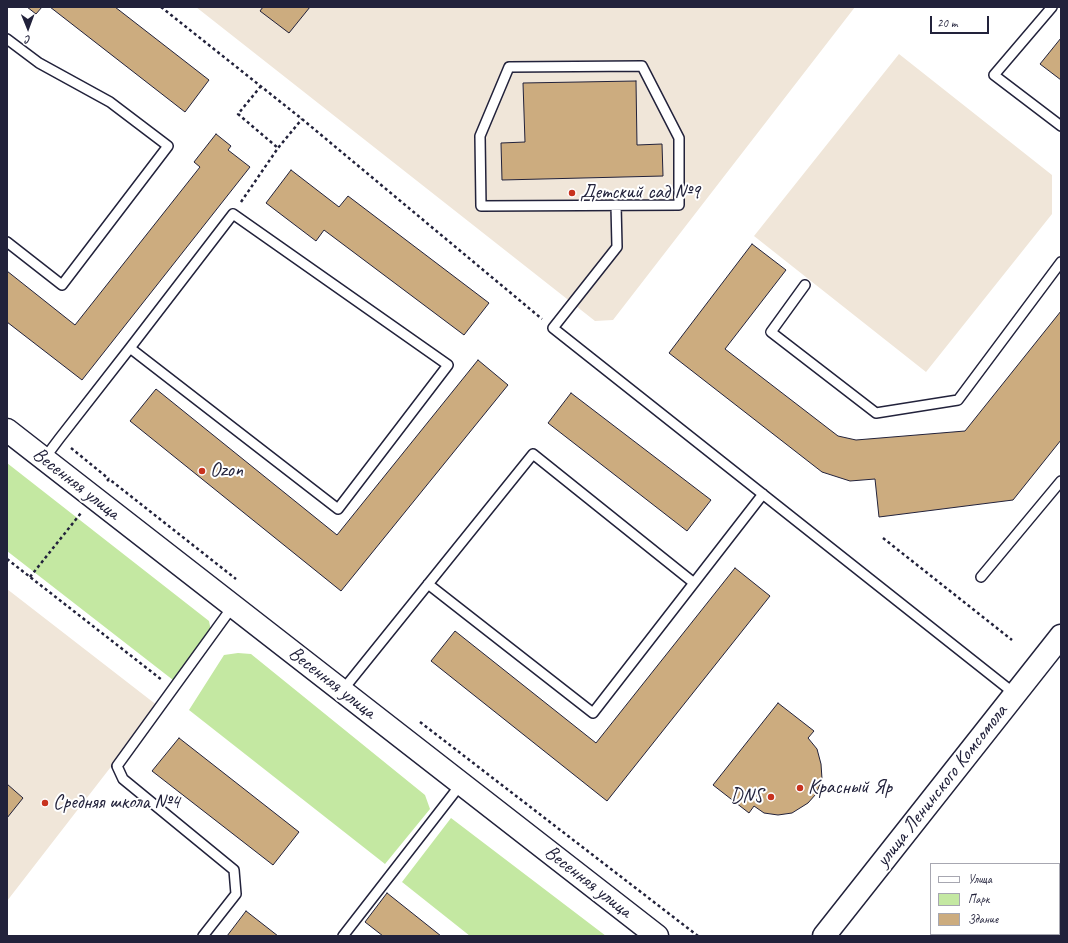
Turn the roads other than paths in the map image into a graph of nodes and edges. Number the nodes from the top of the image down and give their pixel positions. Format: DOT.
graph roads {
  1 [pos="1052,7"];
  2 [pos="7,39"];
  3 [pos="1061,126"];
  4 [pos="616,205"];
  5 [pos="7,242"];
  6 [pos="1061,262"];
  7 [pos="805,285"];
  8 [pos="130,348"];
  9 [pos="7,430"];
  10 [pos="44,459"];
  11 [pos="1061,481"];
  12 [pos="763,494"];
  13 [pos="981,576"];
  14 [pos="694,582"];
  15 [pos="428,584"];
  16 [pos="233,606"];
  17 [pos="1061,636"];
  18 [pos="342,690"];
  19 [pos="1015,694"];
  20 [pos="461,784"];
  21 [pos="202,936"];
  22 [pos="343,936"];
  23 [pos="657,936"];
  24 [pos="824,936"];
  1 -- 3 [label="lane"];
  2 -- 5 [label="lane"];
  4 -- 4 [label="lane"];
  4 -- 12 [label="lane"];
  6 -- 7 [label="lane"];
  8 -- 8 [label="lane"];
  8 -- 10 [label="lane"];
  9 -- 10 [label="street, Весенняя улица"];
  10 -- 16 [label="street, Весенняя улица"];
  11 -- 13 [label="lane"];
  12 -- 14 [label="lane"];
  12 -- 19 [label="lane"];
  14 -- 15 [label="lane"];
  14 -- 15 [label="lane"];
  15 -- 18 [label="lane"];
  16 -- 18 [label="street, Весенняя улица"];
  16 -- 21 [label="lane"];
  17 -- 19 [label="street, улица Ленинского Комсомола"];
  18 -- 20 [label="street, Весенняя улица"];
  19 -- 24 [label="street, улица Ленинского Комсомола"];
  20 -- 22 [label="lane"];
  20 -- 23 [label="street, Весенняя улица"];
}
